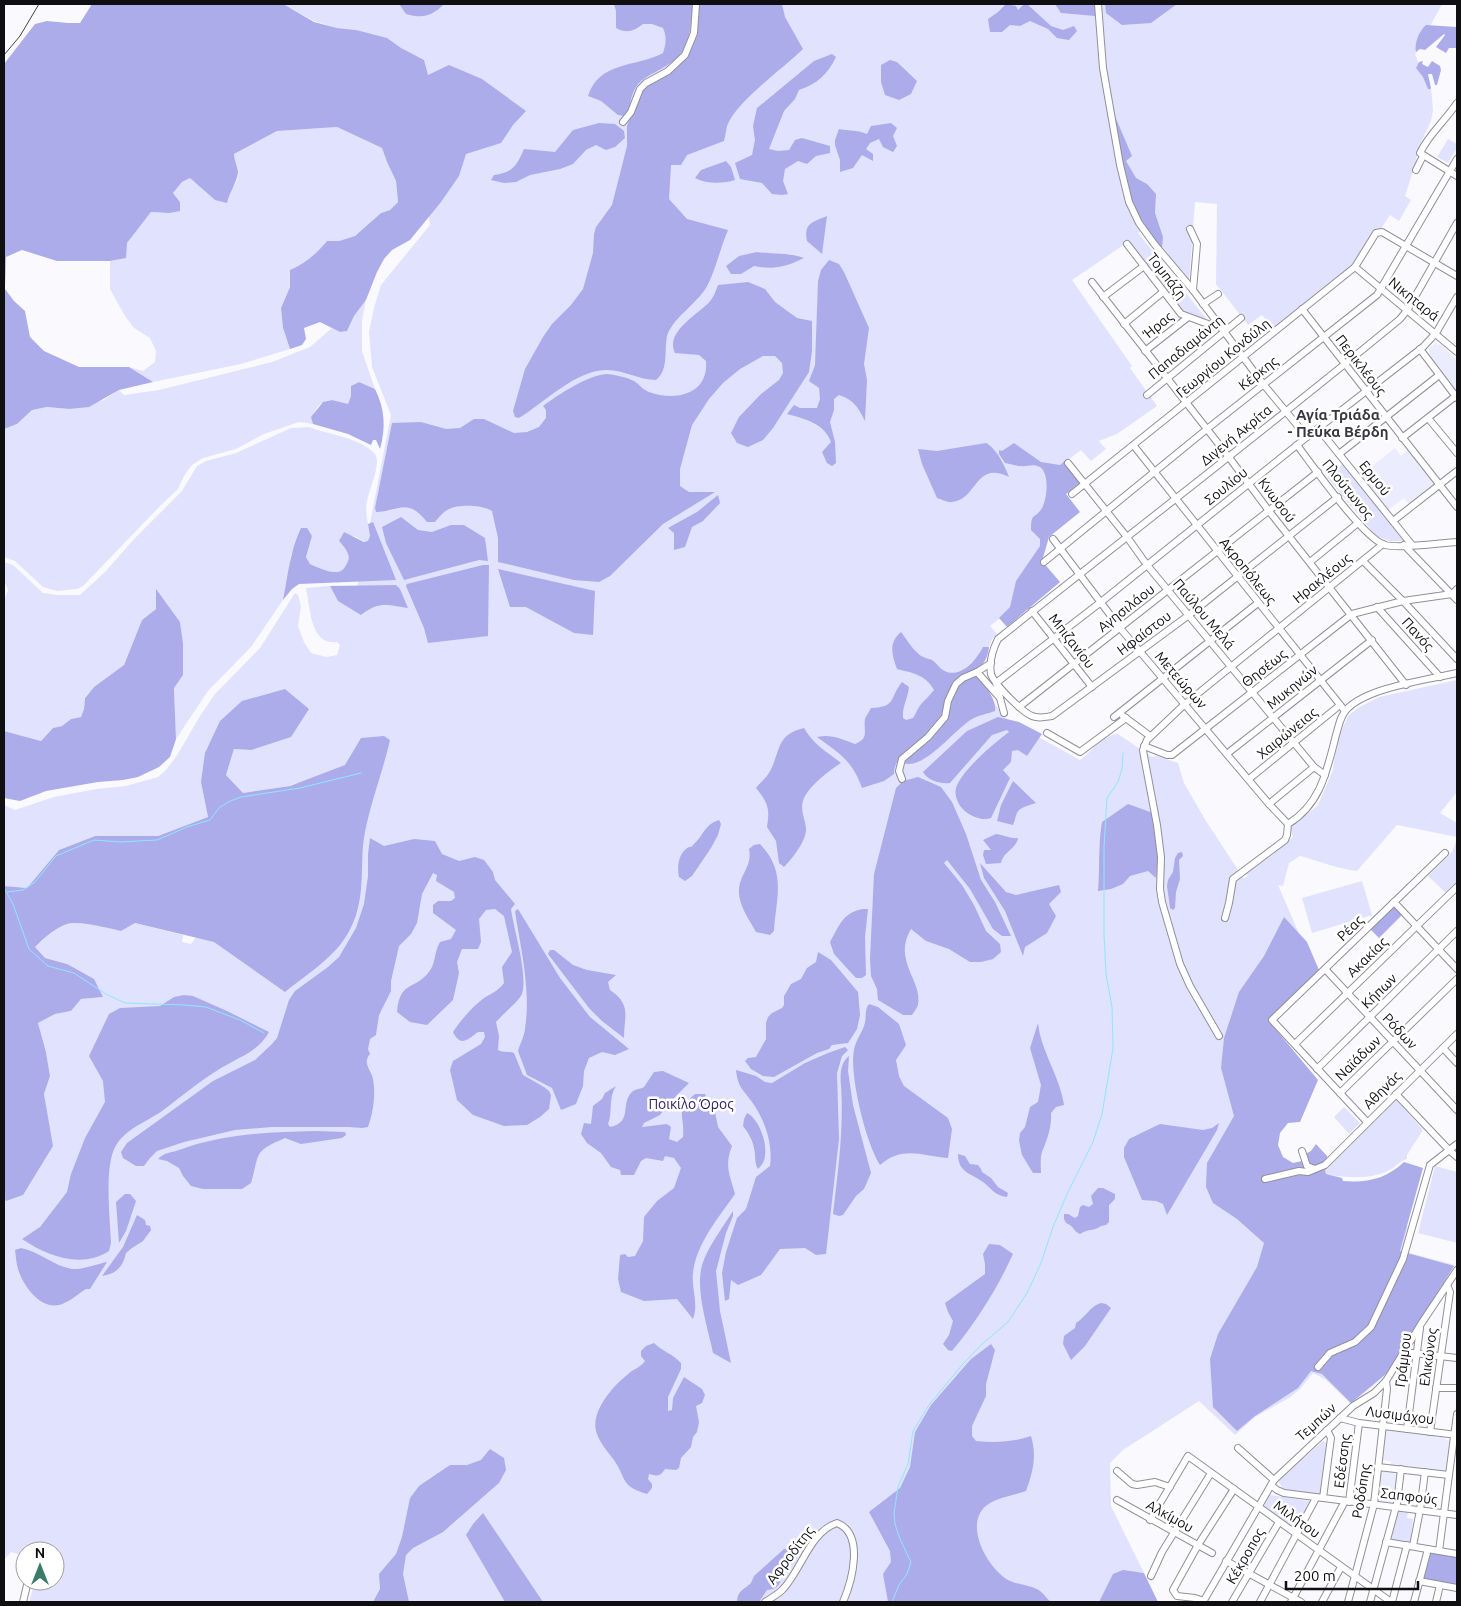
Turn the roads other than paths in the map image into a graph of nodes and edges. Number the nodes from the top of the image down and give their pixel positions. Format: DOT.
graph roads {
  1 [pos="696,4"];
  2 [pos="1098,4"];
  3 [pos="1457,103"];
  4 [pos="622,122"];
  5 [pos="1422,156"];
  6 [pos="1457,159"];
  7 [pos="1416,170"];
  8 [pos="1450,172"];
  9 [pos="1457,176"];
  10 [pos="1457,223"];
  11 [pos="1190,229"];
  12 [pos="1127,244"];
  13 [pos="1406,246"];
  14 [pos="1434,262"];
  15 [pos="1144,266"];
  16 [pos="1356,266"];
  17 [pos="1457,276"];
  18 [pos="1092,282"];
  19 [pos="1382,289"];
  20 [pos="1193,290"];
  21 [pos="1163,292"];
  22 [pos="1218,294"];
  23 [pos="1103,296"];
  24 [pos="1456,301"];
  25 [pos="1203,304"];
  26 [pos="1302,309"];
  27 [pos="1408,310"];
  28 [pos="1187,318"];
  29 [pos="1241,318"];
  30 [pos="1124,324"];
  31 [pos="1223,328"];
  32 [pos="1436,333"];
  33 [pos="1324,338"];
  34 [pos="1420,349"];
  35 [pos="1145,351"];
  36 [pos="1457,352"];
  37 [pos="1244,357"];
  38 [pos="1345,364"];
  39 [pos="1438,376"];
  40 [pos="1166,378"];
  41 [pos="1264,385"];
  42 [pos="1366,391"];
  43 [pos="1147,395"];
  44 [pos="1457,397"];
  45 [pos="1186,403"];
  46 [pos="1286,411"];
  47 [pos="1386,417"];
  48 [pos="1428,418"];
  49 [pos="1318,428"];
  50 [pos="1207,429"];
  51 [pos="1307,437"];
  52 [pos="1402,438"];
  53 [pos="1297,445"];
  54 [pos="1134,446"];
  55 [pos="1457,453"];
  56 [pos="1339,454"];
  57 [pos="1228,456"];
  58 [pos="1068,463"];
  59 [pos="1457,471"];
  60 [pos="1154,472"];
  61 [pos="1318,472"];
  62 [pos="1085,484"];
  63 [pos="1249,484"];
  64 [pos="1439,485"];
  65 [pos="1072,494"];
  66 [pos="1338,497"];
  67 [pos="1176,500"];
  68 [pos="1457,507"];
  69 [pos="1107,511"];
  70 [pos="1269,511"];
  71 [pos="1393,521"];
  72 [pos="1358,522"];
  73 [pos="1196,526"];
  74 [pos="1127,536"];
  75 [pos="1288,536"];
  76 [pos="1053,539"];
  77 [pos="1457,542"];
  78 [pos="1384,544"];
  79 [pos="1412,545"];
  80 [pos="1404,546"];
  81 [pos="1060,548"];
  82 [pos="1217,552"];
  83 [pos="1363,561"];
  84 [pos="1044,562"];
  85 [pos="1310,562"];
  86 [pos="1147,565"];
  87 [pos="1080,574"];
  88 [pos="1236,577"];
  89 [pos="1330,587"];
  90 [pos="1457,589"];
  91 [pos="1168,591"];
  92 [pos="1452,594"];
  93 [pos="1457,600"];
  94 [pos="1403,601"];
  95 [pos="1101,602"];
  96 [pos="1258,603"];
  97 [pos="1378,608"];
  98 [pos="1032,611"];
  99 [pos="1352,614"];
  100 [pos="1189,615"];
  101 [pos="1120,628"];
  102 [pos="1278,629"];
  103 [pos="1054,638"];
  104 [pos="1372,640"];
  105 [pos="1211,642"];
  106 [pos="1141,652"];
  107 [pos="1300,656"];
  108 [pos="1457,659"];
  109 [pos="991,663"];
  110 [pos="1074,664"];
  111 [pos="1232,667"];
  112 [pos="977,672"];
  113 [pos="1457,673"];
  114 [pos="1440,677"];
  115 [pos="1163,678"];
  116 [pos="1320,680"];
  117 [pos="996,683"];
  118 [pos="1406,685"];
  119 [pos="1092,687"];
  120 [pos="1253,692"];
  121 [pos="1001,698"];
  122 [pos="1185,704"];
  123 [pos="1019,707"];
  124 [pos="1343,708"];
  125 [pos="1004,713"];
  126 [pos="1126,718"];
  127 [pos="1274,718"];
  128 [pos="1206,728"];
  129 [pos="1047,733"];
  130 [pos="1150,736"];
  131 [pos="1294,742"];
  132 [pos="1144,746"];
  133 [pos="1228,753"];
  134 [pos="1314,767"];
  135 [pos="1326,775"];
  136 [pos="902,779"];
  137 [pos="1249,779"];
  138 [pos="1269,804"];
  139 [pos="1288,824"];
  140 [pos="1445,853"];
  141 [pos="1457,887"];
  142 [pos="1394,902"];
  143 [pos="1225,918"];
  144 [pos="1416,926"];
  145 [pos="1457,931"];
  146 [pos="1438,950"];
  147 [pos="1325,969"];
  148 [pos="1457,969"];
  149 [pos="1457,979"];
  150 [pos="1348,993"];
  151 [pos="1370,1017"];
  152 [pos="1457,1034"];
  153 [pos="1219,1036"];
  154 [pos="1393,1042"];
  155 [pos="1294,1044"];
  156 [pos="1443,1048"];
  157 [pos="1457,1063"];
  158 [pos="1317,1068"];
  159 [pos="1420,1070"];
  160 [pos="1340,1093"];
  161 [pos="1396,1094"];
  162 [pos="1457,1110"];
  163 [pos="1367,1122"];
  164 [pos="1457,1144"];
  165 [pos="1302,1151"];
  166 [pos="1450,1151"];
  167 [pos="1457,1157"];
  168 [pos="1307,1166"];
  169 [pos="1315,1169"];
  170 [pos="1299,1171"];
  171 [pos="1265,1178"];
  172 [pos="1457,1270"];
  173 [pos="1455,1279"];
  174 [pos="1447,1286"];
  175 [pos="1420,1324"];
  176 [pos="1404,1352"];
  177 [pos="1416,1353"];
  178 [pos="1441,1356"];
  179 [pos="1457,1358"];
  180 [pos="1318,1367"];
  181 [pos="1386,1381"];
  182 [pos="1436,1388"];
  183 [pos="1457,1388"];
  184 [pos="1457,1414"];
  185 [pos="1340,1418"];
  186 [pos="1359,1423"];
  187 [pos="1383,1426"];
  188 [pos="1407,1429"];
  189 [pos="1327,1430"];
  190 [pos="1430,1432"];
  191 [pos="1456,1435"];
  192 [pos="1238,1448"];
  193 [pos="1378,1467"];
  194 [pos="1401,1469"];
  195 [pos="1117,1471"];
  196 [pos="1425,1472"];
  197 [pos="1210,1473"];
  198 [pos="1449,1475"];
  199 [pos="1272,1482"];
  200 [pos="1170,1487"];
  201 [pos="1234,1489"];
  202 [pos="1316,1498"];
  203 [pos="1323,1498"];
  204 [pos="1116,1500"];
  205 [pos="1347,1501"];
  206 [pos="1374,1504"];
  207 [pos="1258,1506"];
  208 [pos="1396,1507"];
  209 [pos="1420,1510"];
  210 [pos="1444,1513"];
  211 [pos="1457,1515"];
  212 [pos="1150,1520"];
  213 [pos="1279,1522"];
  214 [pos="1174,1532"];
  215 [pos="1297,1535"];
  216 [pos="1386,1542"];
  217 [pos="1198,1545"];
  218 [pos="1410,1546"];
  219 [pos="1428,1549"];
  220 [pos="1319,1551"];
  221 [pos="1439,1551"];
  222 [pos="1212,1553"];
  223 [pos="1457,1554"];
  224 [pos="1226,1561"];
  225 [pos="1341,1567"];
  226 [pos="1249,1574"];
  227 [pos="1151,1576"];
  228 [pos="1355,1576"];
  229 [pos="1419,1581"];
  230 [pos="1270,1585"];
  231 [pos="1440,1585"];
  232 [pos="1457,1588"];
  233 [pos="1373,1590"];
  234 [pos="1292,1600"];
  235 [pos="765,1602"];
  236 [pos="843,1602"];
  237 [pos="1204,1602"];
  238 [pos="1232,1602"];
  239 [pos="1260,1602"];
  240 [pos="1301,1602"];
  241 [pos="1322,1602"];
  242 [pos="1348,1602"];
  243 [pos="1370,1602"];
  244 [pos="1391,1602"];
  245 [pos="1414,1602"];
  246 [pos="1436,1602"];
  1 -- 4 [label="street"];
  2 -- 20 [label="street"];
  3 -- 5 [label="street"];
  5 -- 7 [label="street"];
  5 -- 8 [label="street"];
  6 -- 8 [label="street, Κέρκης"];
  8 -- 9 [label="street"];
  8 -- 13 [label="street, Κέρκης"];
  10 -- 14 [label="street, Διγενή Ακρίτα"];
  11 -- 20 [label="street"];
  12 -- 15 [label="street, Τομπάζη"];
  13 -- 14 [label="street"];
  13 -- 16 [label="street, Γεωργίου Κονδύλη"];
  13 -- 19 [label="street, Κέρκης"];
  14 -- 17 [label="street"];
  14 -- 27 [label="street, Διγενή Ακρίτα"];
  15 -- 21 [label="street, Τομπάζη"];
  15 -- 23 [label="street"];
  16 -- 19 [label="street, Νικηταρά"];
  16 -- 26 [label="street, Γεωργίου Κονδύλη"];
  18 -- 23 [label="street, Κνωσού"];
  19 -- 27 [label="street, Νικηταρά"];
  19 -- 33 [label="street, Κέρκης"];
  20 -- 25 [label="street"];
  21 -- 28 [label="street, Τομπάζη"];
  21 -- 30 [label="street"];
  22 -- 25 [label="street"];
  23 -- 30 [label="street, Κνωσού"];
  24 -- 32 [label="street, Σουλίου"];
  25 -- 31 [label="street"];
  26 -- 33 [label="street, Περικλέους"];
  26 -- 37 [label="street, Γεωργίου Κονδύλη"];
  27 -- 32 [label="street, Νικηταρά"];
  27 -- 38 [label="street, Διγενή Ακρίτα"];
  28 -- 31 [label="street, Τομπάζη"];
  28 -- 35 [label="street, Ήρας"];
  29 -- 31 [label="street, Παπαδιαμάντη"];
  30 -- 35 [label="street, Κνωσού"];
  31 -- 37 [label="street"];
  31 -- 40 [label="street, Παπαδιαμάντη"];
  32 -- 34 [label="street, Σουλίου"];
  32 -- 36 [label="street, Νικηταρά"];
  33 -- 38 [label="street, Περικλέους"];
  33 -- 41 [label="street, Κέρκης"];
  34 -- 39 [label="street"];
  34 -- 42 [label="street, Σουλίου"];
  35 -- 40 [label="street, Κνωσού"];
  37 -- 41 [label="street"];
  37 -- 45 [label="street, Γεωργίου Κονδύλη"];
  38 -- 42 [label="street, Περικλέους"];
  38 -- 46 [label="street, Διγενή Ακρίτα"];
  39 -- 44 [label="street"];
  39 -- 47 [label="street"];
  40 -- 43 [label="street, Παπαδιαμάντη"];
  40 -- 45 [label="street, Κνωσού"];
  41 -- 46 [label="street"];
  41 -- 50 [label="street, Κέρκης"];
  42 -- 47 [label="street, Περικλέους"];
  42 -- 49 [label="street, Σουλίου"];
  44 -- 48 [label="street"];
  45 -- 50 [label="street, Κνωσού"];
  45 -- 54 [label="street, Γεωργίου Κονδύλη"];
  46 -- 51 [label="street"];
  46 -- 57 [label="street, Διγενή Ακρίτα"];
  47 -- 52 [label="street, Περικλέους"];
  47 -- 56 [label="street"];
  48 -- 52 [label="street"];
  48 -- 55 [label="street"];
  49 -- 51 [label="street, Σουλίου"];
  49 -- 56 [label="street, Ερμού"];
  50 -- 57 [label="street, Κνωσού"];
  50 -- 60 [label="street, Κέρκης"];
  51 -- 53 [label="street, Σουλίου"];
  52 -- 64 [label="street, Περικλέους"];
  53 -- 61 [label="street, Πλούτωνος"];
  53 -- 63 [label="street, Σουλίου"];
  54 -- 60 [label="street, Ακροπόλεως"];
  54 -- 62 [label="street, Γεωργίου Κονδύλη"];
  56 -- 71 [label="street, Ερμού"];
  57 -- 63 [label="street, Κνωσού"];
  57 -- 67 [label="street, Διγενή Ακρίτα"];
  58 -- 62 [label="street, Παύλου Μελά"];
  59 -- 64 [label="street"];
  60 -- 67 [label="street, Ακροπόλεως"];
  60 -- 69 [label="street, Κέρκης"];
  61 -- 66 [label="street, Πλούτωνος"];
  61 -- 70 [label="street, Αγησιλάου"];
  62 -- 65 [label="street, Γεωργίου Κονδύλη"];
  62 -- 69 [label="street, Παύλου Μελά"];
  63 -- 70 [label="street, Κνωσού"];
  63 -- 73 [label="street, Σουλίου"];
  64 -- 68 [label="street, Περικλέους"];
  64 -- 71 [label="street"];
  66 -- 72 [label="street, Πλούτωνος"];
  66 -- 75 [label="street, Ηφαίστου"];
  67 -- 73 [label="street, Ακροπόλεως"];
  67 -- 74 [label="street, Διγενή Ακρίτα"];
  69 -- 74 [label="street, Παύλου Μελά"];
  69 -- 81 [label="street, Κέρκης"];
  70 -- 75 [label="street, Κνωσού"];
  70 -- 82 [label="street, Αγησιλάου"];
  71 -- 79 [label="street, Ερμού"];
  72 -- 78 [label="street, Πλούτωνος"];
  72 -- 85 [label="street"];
  73 -- 82 [label="street, Ακροπόλεως"];
  73 -- 86 [label="street, Σουλίου"];
  74 -- 86 [label="street, Παύλου Μελά"];
  74 -- 87 [label="street, Διγενή Ακρίτα"];
  75 -- 85 [label="street, Κνωσού"];
  75 -- 88 [label="street, Ηφαίστου"];
  76 -- 81 [label="street, Μετεώρων"];
  77 -- 79 [label="street"];
  78 -- 80 [label="street"];
  78 -- 83 [label="street, Ηρακλέους"];
  79 -- 80 [label="street"];
  80 -- 92 [label="street"];
  81 -- 84 [label="street, Κέρκης"];
  81 -- 87 [label="street, Μετεώρων"];
  82 -- 88 [label="street, Ακροπόλεως"];
  82 -- 91 [label="street, Αγησιλάου"];
  83 -- 89 [label="street, Ηρακλέους"];
  83 -- 94 [label="street"];
  85 -- 89 [label="street, Κνωσού"];
  86 -- 91 [label="street, Παύλου Μελά"];
  86 -- 95 [label="street, Σουλίου"];
  87 -- 95 [label="street, Μετεώρων"];
  87 -- 98 [label="street, Διγενή Ακρίτα"];
  88 -- 96 [label="street, Ακροπόλεως"];
  88 -- 100 [label="street, Ηφαίστου"];
  89 -- 99 [label="street, Κνωσού"];
  89 -- 102 [label="street, Ηρακλέους"];
  90 -- 92 [label="street"];
  91 -- 100 [label="street, Παύλου Μελά"];
  91 -- 101 [label="street, Αγησιλάου"];
  92 -- 93 [label="street"];
  92 -- 94 [label="street, Θησέως"];
  94 -- 97 [label="street, Θησέως"];
  94 -- 108 [label="street"];
  95 -- 101 [label="street, Μετεώρων"];
  95 -- 103 [label="street, Σουλίου"];
  96 -- 102 [label="street, Ακροπόλεως"];
  96 -- 105 [label="street"];
  97 -- 99 [label="street, Θησέως"];
  97 -- 114 [label="street, Πανός"];
  98 -- 103 [label="street, Μπιζανίου"];
  98 -- 109 [label="street, Διγενή Ακρίτα"];
  99 -- 104 [label="street, Κνωσού"];
  99 -- 107 [label="street, Θησέως"];
  100 -- 105 [label="street, Παύλου Μελά"];
  100 -- 106 [label="street, Ηφαίστου"];
  101 -- 106 [label="street, Μετεώρων"];
  101 -- 110 [label="street, Αγησιλάου"];
  102 -- 107 [label="street, Ακροπόλεως"];
  102 -- 111 [label="street, Ηρακλέους"];
  103 -- 110 [label="street, Μπιζανίου"];
  103 -- 117 [label="street, Σουλίου"];
  104 -- 116 [label="street, Μυκηνών"];
  104 -- 118 [label="street, Κνωσού"];
  105 -- 111 [label="street, Παύλου Μελά"];
  105 -- 115 [label="street"];
  106 -- 115 [label="street, Μετεώρων"];
  106 -- 119 [label="street, Ηφαίστου"];
  107 -- 116 [label="street, Ακροπόλεως"];
  107 -- 120 [label="street, Θησέως"];
  109 -- 112 [label="street"];
  109 -- 117 [label="street"];
  110 -- 119 [label="street, Μπιζανίου"];
  110 -- 123 [label="street, Αγησιλάου"];
  111 -- 120 [label="street, Παύλου Μελά"];
  111 -- 122 [label="street, Ηρακλέους"];
  112 -- 121 [label="street"];
  112 -- 136 [label="street"];
  113 -- 114 [label="street, Χαιρώνειας"];
  114 -- 118 [label="street, Χαιρώνειας"];
  115 -- 122 [label="street, Μετεώρων"];
  115 -- 126 [label="street"];
  116 -- 124 [label="street, Ακροπόλεως"];
  116 -- 127 [label="street, Μυκηνών"];
  117 -- 121 [label="street"];
  117 -- 123 [label="street"];
  118 -- 124 [label="street, Χαιρώνειας"];
  119 -- 123 [label="street, Ηφαίστου"];
  120 -- 127 [label="street, Παύλου Μελά"];
  120 -- 128 [label="street, Θησέως"];
  121 -- 125 [label="street"];
  122 -- 128 [label="street, Μετεώρων"];
  122 -- 130 [label="street, Ηρακλέους"];
  124 -- 131 [label="street, Χαιρώνειας"];
  124 -- 135 [label="street"];
  126 -- 129 [label="street"];
  126 -- 130 [label="street"];
  127 -- 131 [label="street, Παύλου Μελά"];
  127 -- 133 [label="street, Μυκηνών"];
  128 -- 132 [label="street, Θησέως"];
  128 -- 133 [label="street, Μετεώρων"];
  130 -- 132 [label="street, Ηρακλέους"];
  131 -- 134 [label="street, Παύλου Μελά"];
  131 -- 137 [label="street, Χαιρώνειας"];
  132 -- 153 [label="street"];
  133 -- 137 [label="street, Μετεώρων"];
  134 -- 135 [label="street, Παύλου Μελά"];
  134 -- 138 [label="street"];
  135 -- 139 [label="street"];
  137 -- 138 [label="street, Μετεώρων"];
  138 -- 139 [label="street, Μετεώρων"];
  139 -- 143 [label="street"];
  140 -- 142 [label="street, Ρέας"];
  141 -- 144 [label="street, Ακακίας"];
  142 -- 144 [label="street"];
  142 -- 147 [label="street, Ρέας"];
  144 -- 146 [label="street"];
  144 -- 150 [label="street, Ακακίας"];
  145 -- 146 [label="street, Κήπων"];
  146 -- 148 [label="street"];
  146 -- 151 [label="street, Κήπων"];
  147 -- 150 [label="street, Ρόδων"];
  147 -- 155 [label="street, Ρέας"];
  149 -- 154 [label="street, Ναϊάδων"];
  150 -- 151 [label="street, Ρόδων"];
  150 -- 155 [label="street, Ακακίας"];
  151 -- 154 [label="street, Ρόδων"];
  151 -- 158 [label="street, Κήπων"];
  152 -- 156 [label="street, Αθηνάς"];
  154 -- 159 [label="street, Ρόδων"];
  154 -- 160 [label="street, Ναϊάδων"];
  155 -- 158 [label="street"];
  156 -- 157 [label="street"];
  156 -- 159 [label="street, Αθηνάς"];
  158 -- 160 [label="street"];
  159 -- 161 [label="street, Αθηνάς"];
  159 -- 162 [label="street, Ρόδων"];
  160 -- 163 [label="street"];
  161 -- 163 [label="street, Αθηνάς"];
  161 -- 166 [label="street"];
  163 -- 169 [label="street, Αθηνάς"];
  164 -- 166 [label="street"];
  165 -- 168 [label="street"];
  166 -- 167 [label="street"];
  166 -- 180 [label="street"];
  168 -- 169 [label="street"];
  168 -- 170 [label="street"];
  169 -- 170 [label="street"];
  170 -- 171 [label="street"];
  172 -- 173 [label="street, Τεμπών"];
  173 -- 174 [label="street, Τεμπών"];
  174 -- 175 [label="street, Τεμπών"];
  174 -- 178 [label="street, Ελικώνος"];
  175 -- 176 [label="street, Τεμπών"];
  175 -- 177 [label="street, Γράμμου"];
  176 -- 177 [label="street"];
  176 -- 181 [label="street, Τεμπών"];
  177 -- 178 [label="street"];
  177 -- 188 [label="street, Γράμμου"];
  178 -- 179 [label="street"];
  178 -- 182 [label="street, Ελικώνος"];
  181 -- 185 [label="street, Τεμπών"];
  181 -- 187 [label="street, Ροδόπης"];
  182 -- 183 [label="street"];
  182 -- 190 [label="street, Ελικώνος"];
  184 -- 191 [label="street"];
  185 -- 186 [label="street, Λυσιμάχου"];
  185 -- 189 [label="street, Τεμπών"];
  186 -- 187 [label="street, Λυσιμάχου"];
  186 -- 205 [label="street, Εδέσσης"];
  187 -- 188 [label="street, Λυσιμάχου"];
  187 -- 193 [label="street, Ροδόπης"];
  188 -- 190 [label="street, Λυσιμάχου"];
  189 -- 199 [label="street, Τεμπών"];
  189 -- 203 [label="street"];
  190 -- 191 [label="street, Λυσιμάχου"];
  191 -- 198 [label="street"];
  192 -- 199 [label="street, Σαπφούς"];
  193 -- 194 [label="street"];
  193 -- 206 [label="street, Ροδόπης"];
  194 -- 196 [label="street"];
  194 -- 208 [label="street"];
  195 -- 200 [label="street"];
  196 -- 198 [label="street"];
  196 -- 209 [label="street"];
  197 -- 200 [label="street, Μιλήτου"];
  197 -- 201 [label="street, Μιλήτου"];
  197 -- 214 [label="street"];
  198 -- 210 [label="street"];
  199 -- 202 [label="street, Σαπφούς"];
  199 -- 207 [label="street, Τεμπών"];
  200 -- 212 [label="street"];
  201 -- 207 [label="street, Μιλήτου"];
  201 -- 217 [label="street"];
  202 -- 203 [label="street, Σαπφούς"];
  202 -- 215 [label="street"];
  203 -- 205 [label="street, Σαπφούς"];
  204 -- 212 [label="street, Αλκίμου"];
  205 -- 206 [label="street, Σαπφούς"];
  205 -- 220 [label="street, Εδέσσης"];
  206 -- 208 [label="street, Σαπφούς"];
  206 -- 228 [label="street, Ροδόπης"];
  207 -- 213 [label="street, Μιλήτου"];
  207 -- 224 [label="street, Τεμπών"];
  208 -- 209 [label="street, Σαπφούς"];
  208 -- 216 [label="street"];
  209 -- 210 [label="street, Σαπφούς"];
  209 -- 218 [label="street"];
  210 -- 211 [label="street, Σαπφούς"];
  210 -- 221 [label="street"];
  212 -- 214 [label="street, Αλκίμου"];
  213 -- 215 [label="street, Μιλήτου"];
  213 -- 226 [label="street, Κέκροπος"];
  214 -- 217 [label="street, Αλκίμου"];
  214 -- 227 [label="street"];
  215 -- 220 [label="street, Μιλήτου"];
  215 -- 230 [label="street"];
  216 -- 218 [label="street"];
  216 -- 233 [label="street"];
  217 -- 222 [label="street, Αλκίμου"];
  217 -- 237 [label="street"];
  218 -- 219 [label="street"];
  218 -- 244 [label="street"];
  219 -- 221 [label="street"];
  219 -- 229 [label="street"];
  220 -- 225 [label="street, Μιλήτου"];
  220 -- 234 [label="street, Εδέσσης"];
  221 -- 223 [label="street"];
  224 -- 226 [label="street"];
  224 -- 237 [label="street, Τεμπών"];
  225 -- 228 [label="street, Μιλήτου"];
  225 -- 241 [label="street"];
  226 -- 230 [label="street"];
  226 -- 238 [label="street, Κέκροπος"];
  228 -- 233 [label="street, Μιλήτου"];
  228 -- 242 [label="street, Ροδόπης"];
  229 -- 231 [label="street"];
  229 -- 245 [label="street"];
  230 -- 234 [label="street"];
  230 -- 239 [label="street"];
  231 -- 232 [label="street"];
  231 -- 246 [label="street"];
  233 -- 243 [label="street"];
  233 -- 244 [label="street, Μιλήτου"];
  234 -- 240 [label="street"];
  235 -- 236 [label="street, Αφροδίτης"];
}
